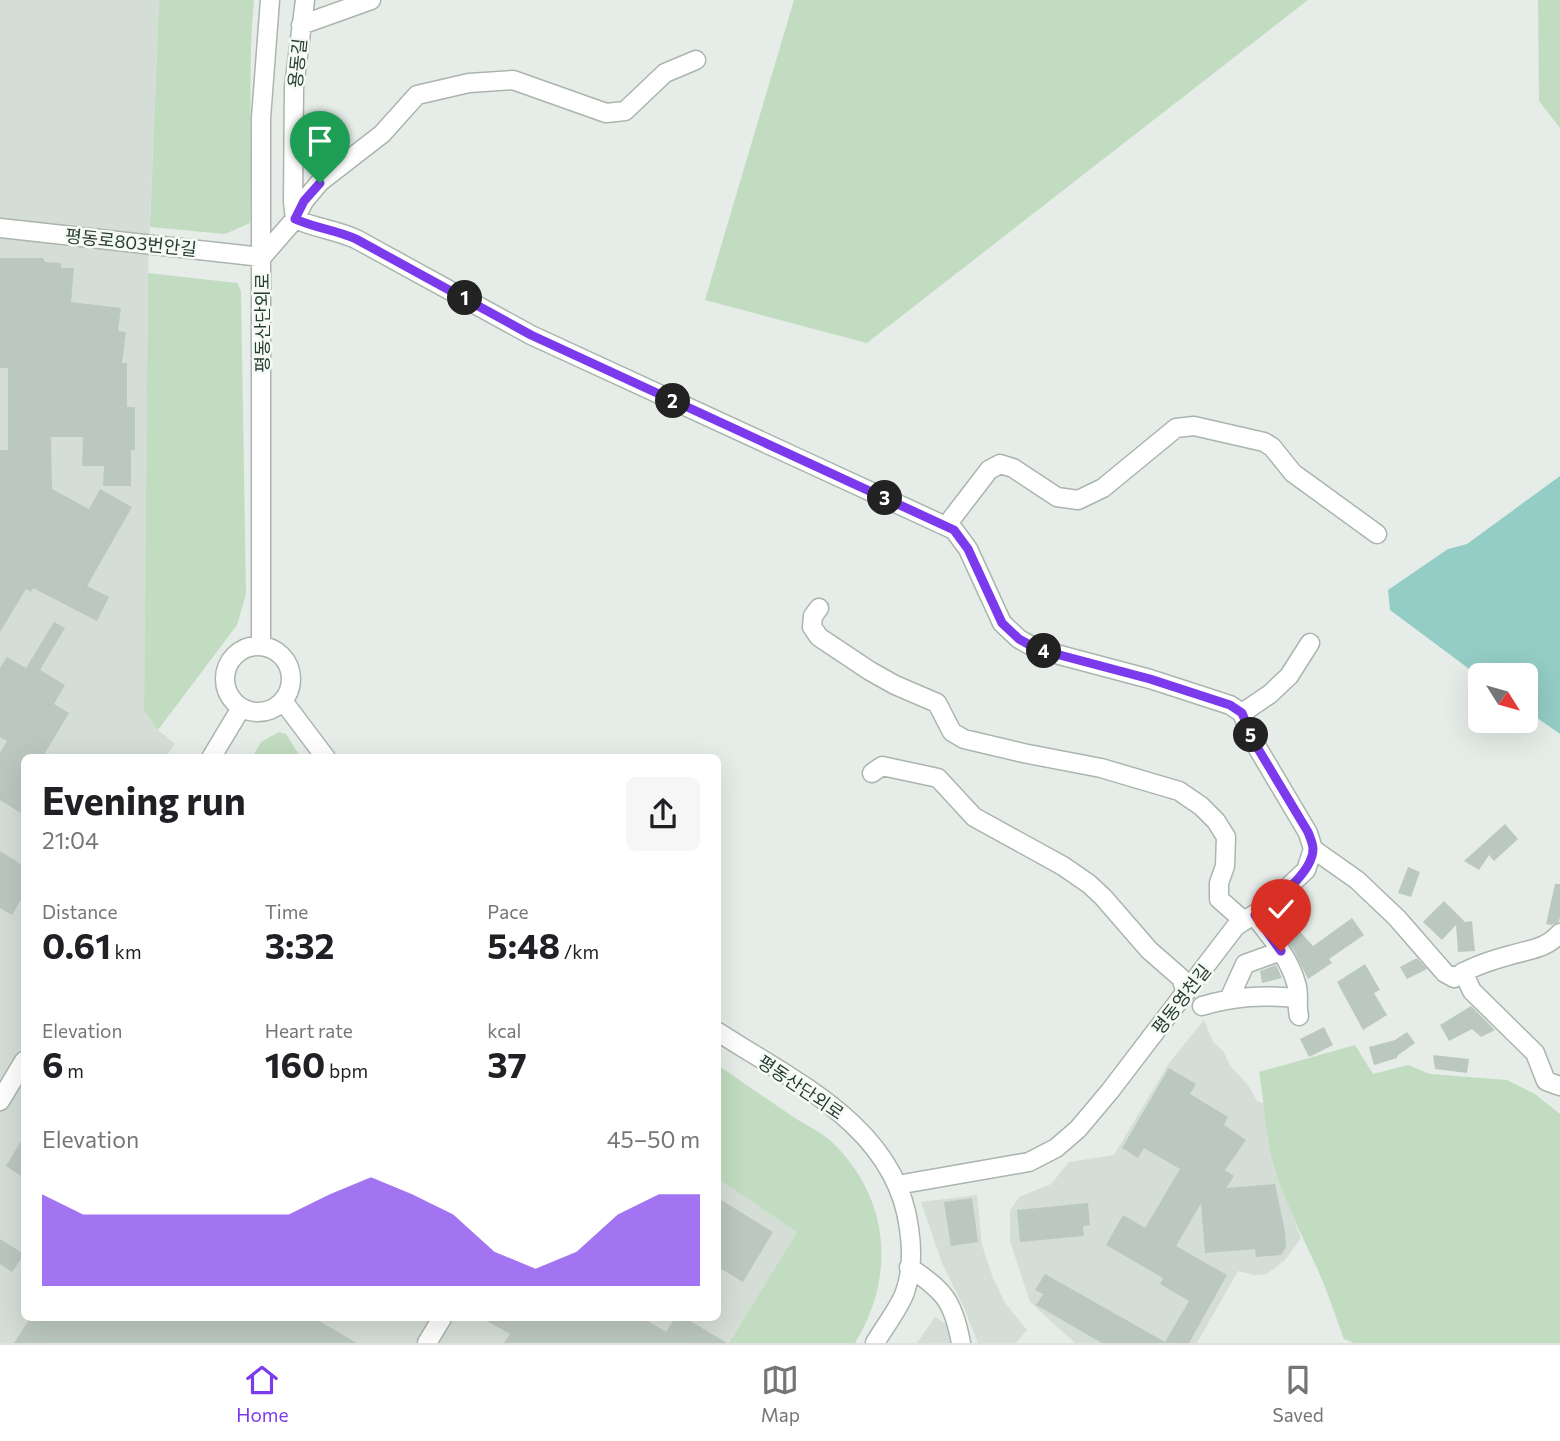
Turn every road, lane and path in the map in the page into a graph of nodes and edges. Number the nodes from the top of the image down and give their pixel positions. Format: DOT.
graph roads {
  1 [pos="270,0"];
  2 [pos="305,0"];
  3 [pos="371,0"];
  4 [pos="301,25"];
  5 [pos="696,60"];
  6 [pos="295,219"];
  7 [pos="0,228"];
  8 [pos="262,257"];
  9 [pos="946,526"];
  10 [pos="1377,534"];
  11 [pos="819,608"];
  12 [pos="1310,643"];
  13 [pos="261,646"];
  14 [pos="283,701"];
  15 [pos="242,708"];
  16 [pos="1242,713"];
  17 [pos="213,754"];
  18 [pos="323,754"];
  19 [pos="872,773"];
  20 [pos="1313,849"];
  21 [pos="1249,918"];
  22 [pos="1560,933"];
  23 [pos="1281,951"];
  24 [pos="1463,972"];
  25 [pos="1186,992"];
  26 [pos="1230,998"];
  27 [pos="1297,998"];
  28 [pos="1202,1006"];
  29 [pos="1299,1016"];
  30 [pos="721,1034"];
  31 [pos="21,1066"];
  32 [pos="1560,1086"];
  33 [pos="0,1101"];
  34 [pos="897,1185"];
  35 [pos="909,1266"];
  36 [pos="440,1321"];
  37 [pos="427,1343"];
  38 [pos="875,1343"];
  39 [pos="961,1343"];
  1 -- 8 [label="street, 평동산단외로"];
  2 -- 4 [label="street, 용동길"];
  3 -- 4 [label="street, 용동길"];
  4 -- 6 [label="street, 용동길"];
  5 -- 6 [label="street"];
  6 -- 8 [label="street"];
  6 -- 9 [label="street"];
  7 -- 8 [label="street, 평동로803번안길"];
  8 -- 13 [label="street, 평동산단외로"];
  9 -- 10 [label="street"];
  9 -- 16 [label="street"];
  11 -- 21 [label="street"];
  12 -- 16 [label="street"];
  13 -- 14 [label="street"];
  13 -- 15 [label="street"];
  14 -- 15 [label="street"];
  14 -- 18 [label="street"];
  15 -- 17 [label="street"];
  16 -- 20 [label="street"];
  19 -- 25 [label="street"];
  20 -- 21 [label="street, 평동영천길"];
  20 -- 24 [label="street"];
  21 -- 23 [label="street"];
  21 -- 25 [label="street, 평동영천길"];
  22 -- 24 [label="street"];
  23 -- 26 [label="street"];
  23 -- 27 [label="street"];
  24 -- 32 [label="street"];
  25 -- 34 [label="street, 평동영천길"];
  26 -- 27 [label="street"];
  26 -- 28 [label="street"];
  27 -- 29 [label="street"];
  30 -- 34 [label="street, 평동산단외로"];
  31 -- 33 [label="street"];
  34 -- 35 [label="street, 평동산단외로"];
  35 -- 38 [label="street, 평동산단외로"];
  35 -- 39 [label="street"];
  36 -- 37 [label="street"];
}
